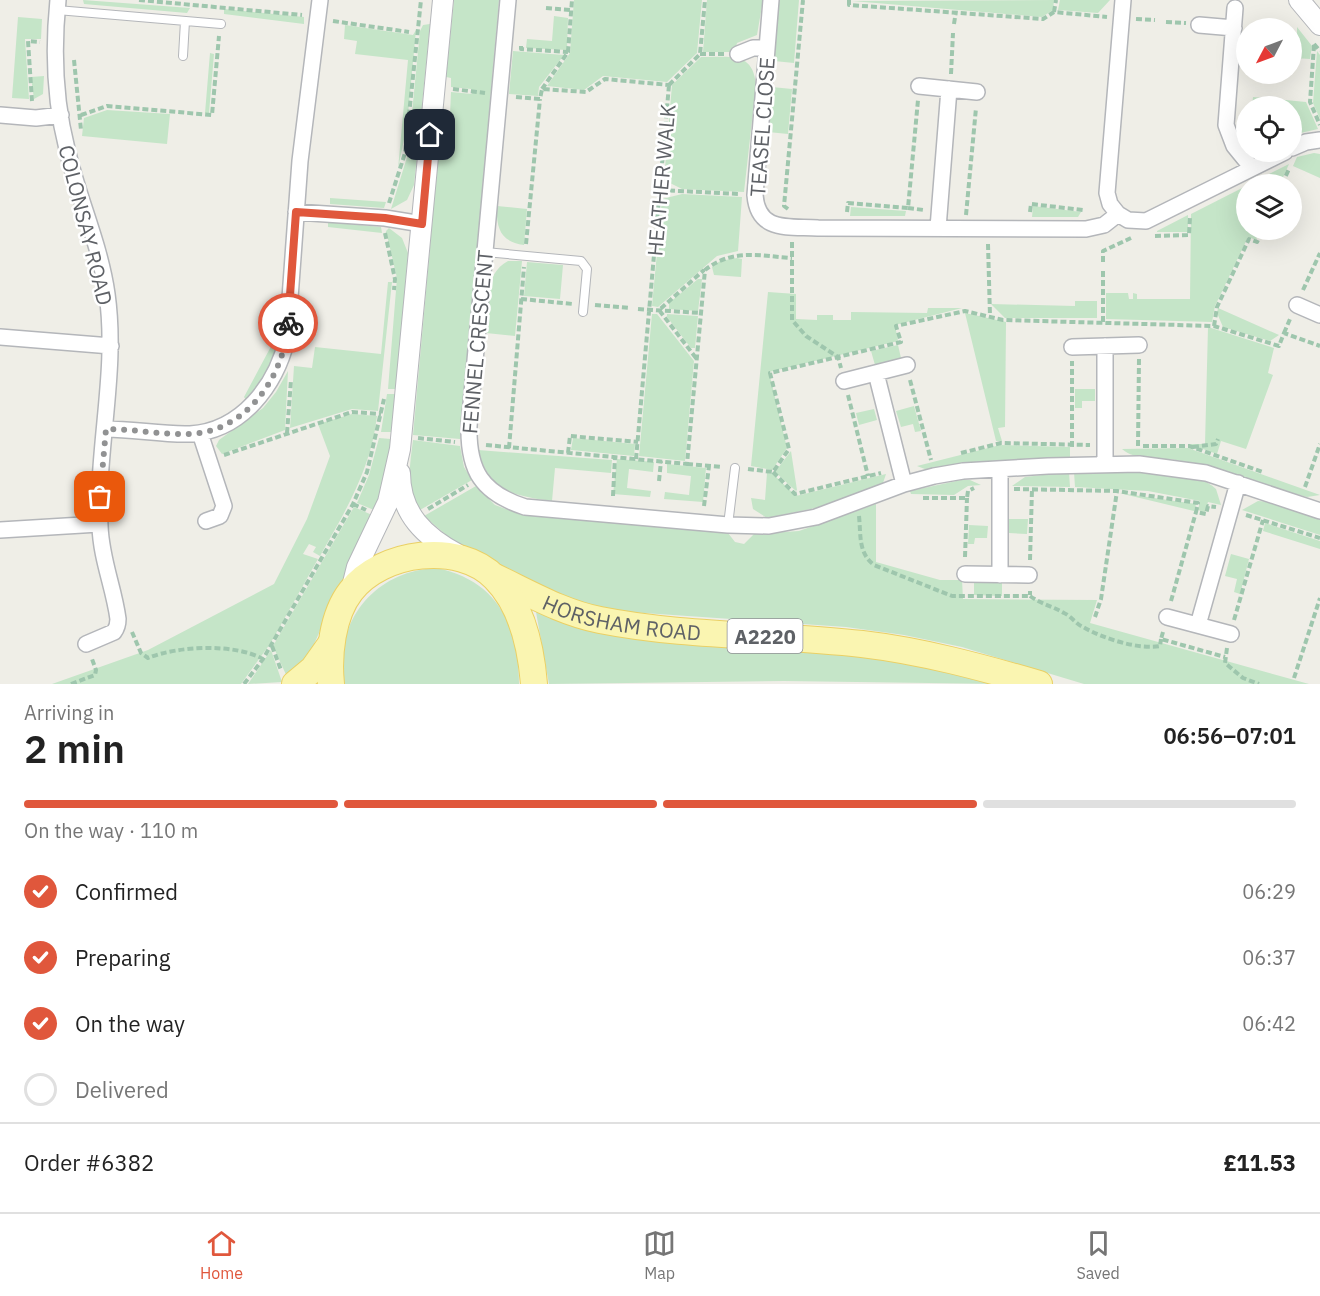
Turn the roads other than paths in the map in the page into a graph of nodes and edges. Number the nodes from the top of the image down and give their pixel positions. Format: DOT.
graph roads {
  1 [pos="320,0"];
  2 [pos="443,0"];
  3 [pos="508,0"];
  4 [pos="771,0"];
  5 [pos="1123,0"];
  6 [pos="1299,0"];
  7 [pos="57,5"];
  8 [pos="1235,8"];
  9 [pos="185,21"];
  10 [pos="221,24"];
  11 [pos="1199,25"];
  12 [pos="1320,25"];
  13 [pos="1234,28"];
  14 [pos="767,48"];
  15 [pos="738,54"];
  16 [pos="183,56"];
  17 [pos="950,82"];
  18 [pos="919,86"];
  19 [pos="977,92"];
  20 [pos="0,115"];
  21 [pos="61,115"];
  22 [pos="1320,140"];
  23 [pos="1302,144"];
  24 [pos="1264,162"];
  25 [pos="1252,168"];
  26 [pos="296,212"];
  27 [pos="1118,214"];
  28 [pos="422,224"];
  29 [pos="938,228"];
  30 [pos="485,252"];
  31 [pos="1297,305"];
  32 [pos="583,312"];
  33 [pos="1320,315"];
  34 [pos="0,337"];
  35 [pos="1139,345"];
  36 [pos="111,346"];
  37 [pos="1105,346"];
  38 [pos="1072,347"];
  39 [pos="907,365"];
  40 [pos="876,373"];
  41 [pos="844,381"];
  42 [pos="106,429"];
  43 [pos="200,432"];
  44 [pos="401,443"];
  45 [pos="1105,464"];
  46 [pos="735,468"];
  47 [pos="1000,469"];
  48 [pos="1238,483"];
  49 [pos="904,484"];
  50 [pos="1320,511"];
  51 [pos="206,520"];
  52 [pos="99,524"];
  53 [pos="728,525"];
  54 [pos="0,530"];
  55 [pos="467,560"];
  56 [pos="965,574"];
  57 [pos="1000,575"];
  58 [pos="1029,575"];
  59 [pos="495,577"];
  60 [pos="351,591"];
  61 [pos="1167,617"];
  62 [pos="1198,626"];
  63 [pos="1230,634"];
  64 [pos="86,644"];
  65 [pos="330,645"];
  66 [pos="288,678"];
  67 [pos="331,684"];
  68 [pos="534,684"];
  69 [pos="1039,684"];
  1 -- 26 [label="street"];
  2 -- 28 [label="street"];
  3 -- 30 [label="street, FENNEL CRESCENT"];
  4 -- 14 [label="street, TEASEL CLOSE"];
  5 -- 27 [label="street"];
  6 -- 12 [label="street"];
  7 -- 9 [label="lane"];
  7 -- 21 [label="street, COLONSAY ROAD"];
  8 -- 13 [label="street"];
  9 -- 10 [label="lane"];
  9 -- 16 [label="lane"];
  11 -- 13 [label="street"];
  13 -- 25 [label="street"];
  14 -- 15 [label="street"];
  14 -- 29 [label="street, TEASEL CLOSE"];
  17 -- 18 [label="street"];
  17 -- 19 [label="street"];
  17 -- 29 [label="street"];
  20 -- 21 [label="street"];
  21 -- 36 [label="street, COLONSAY ROAD"];
  22 -- 23 [label="street"];
  24 -- 25 [label="street"];
  25 -- 27 [label="street"];
  26 -- 28 [label="street"];
  26 -- 43 [label="street"];
  27 -- 29 [label="street, TEASEL CLOSE"];
  28 -- 44 [label="street"];
  30 -- 32 [label="lane"];
  30 -- 53 [label="street, FENNEL CRESCENT"];
  31 -- 33 [label="street"];
  34 -- 36 [label="street"];
  35 -- 37 [label="street"];
  36 -- 42 [label="street, COLONSAY ROAD"];
  37 -- 38 [label="street"];
  37 -- 45 [label="street"];
  39 -- 40 [label="street"];
  40 -- 41 [label="street"];
  40 -- 49 [label="street"];
  42 -- 43 [label="street"];
  42 -- 52 [label="street, COLONSAY ROAD"];
  43 -- 51 [label="street"];
  44 -- 55 [label="street"];
  44 -- 60 [label="street"];
  45 -- 47 [label="street"];
  45 -- 48 [label="street"];
  46 -- 53 [label="lane"];
  47 -- 49 [label="street"];
  47 -- 57 [label="street"];
  48 -- 50 [label="street"];
  48 -- 62 [label="street"];
  49 -- 53 [label="street"];
  52 -- 54 [label="street"];
  52 -- 64 [label="street, COLONSAY ROAD"];
  55 -- 59 [label="main road, HORSHAM ROAD"];
  55 -- 60 [label="main road, HORSHAM ROAD"];
  56 -- 57 [label="street"];
  57 -- 58 [label="street"];
  59 -- 68 [label="main road"];
  59 -- 69 [label="main road, HORSHAM ROAD / A2220"];
  60 -- 65 [label="main road"];
  61 -- 62 [label="street"];
  62 -- 63 [label="street"];
  65 -- 66 [label="main road"];
  65 -- 67 [label="main road"];
}
